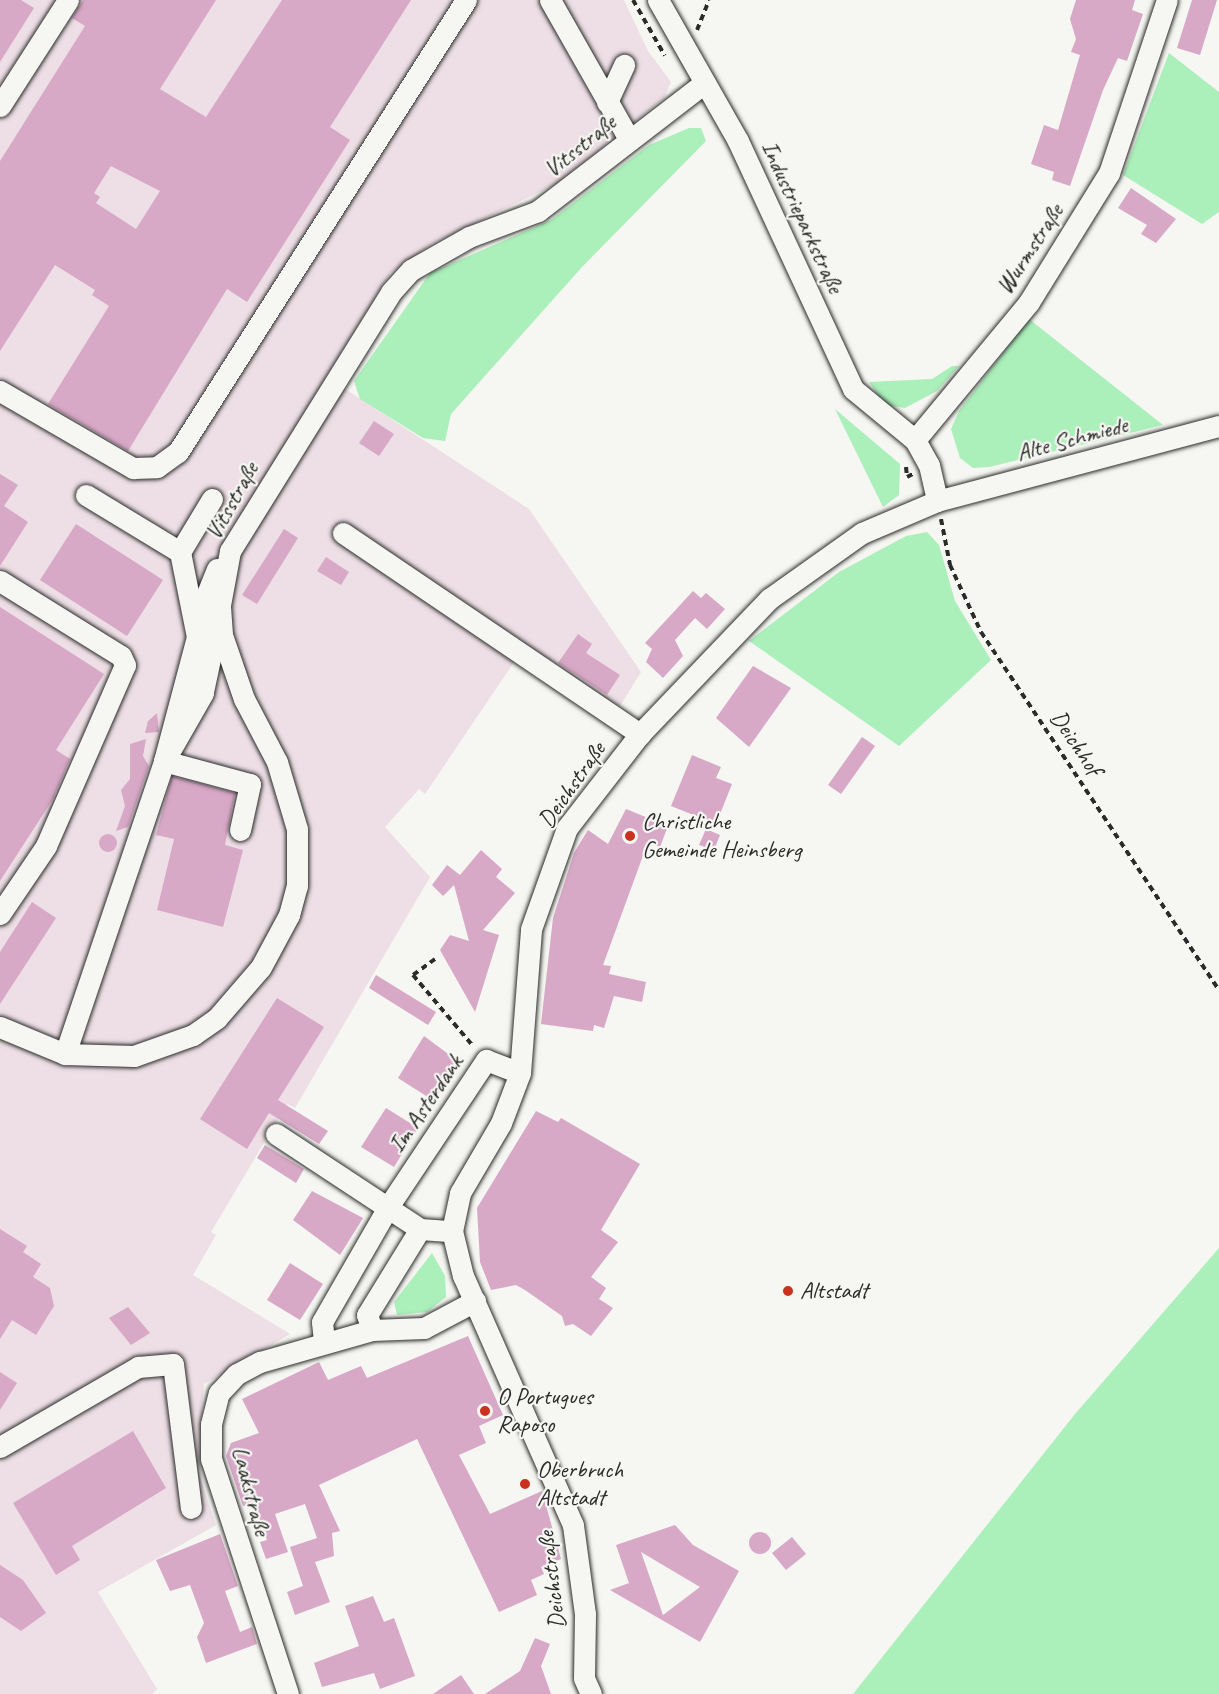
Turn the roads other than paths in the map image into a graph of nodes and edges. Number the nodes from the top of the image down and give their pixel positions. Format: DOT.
graph roads {
  1 [pos="68,0"];
  2 [pos="466,0"];
  3 [pos="550,0"];
  4 [pos="658,0"];
  5 [pos="1167,0"];
  6 [pos="624,65"];
  7 [pos="704,83"];
  8 [pos="607,102"];
  9 [pos="0,106"];
  10 [pos="629,139"];
  11 [pos="0,391"];
  12 [pos="1219,426"];
  13 [pos="915,440"];
  14 [pos="86,495"];
  15 [pos="212,499"];
  16 [pos="938,501"];
  17 [pos="343,533"];
  18 [pos="230,551"];
  19 [pos="180,552"];
  20 [pos="0,581"];
  21 [pos="640,734"];
  22 [pos="164,761"];
  23 [pos="240,830"];
  24 [pos="0,914"];
  25 [pos="0,1027"];
  26 [pos="65,1054"];
  27 [pos="520,1073"];
  28 [pos="276,1134"];
  29 [pos="388,1208"];
  30 [pos="420,1229"];
  31 [pos="452,1231"];
  32 [pos="475,1300"];
  33 [pos="372,1330"];
  34 [pos="324,1341"];
  35 [pos="0,1447"];
  36 [pos="191,1508"];
  37 [pos="583,1689"];
  38 [pos="288,1694"];
  1 -- 9 [label="street"];
  2 -- 11 [label="street"];
  3 -- 8 [label="street"];
  4 -- 7 [label="street, Industrieparkstraße"];
  5 -- 13 [label="street, Wurmstraße"];
  6 -- 8 [label="street"];
  7 -- 10 [label="street, Vitsstraße"];
  7 -- 13 [label="street, Industrieparkstraße"];
  8 -- 10 [label="street"];
  10 -- 18 [label="street, Vitsstraße"];
  12 -- 16 [label="street, Alte Schmiede"];
  13 -- 16 [label="street"];
  14 -- 19 [label="street"];
  15 -- 19 [label="street"];
  16 -- 21 [label="street, Deichstraße"];
  17 -- 21 [label="street"];
  18 -- 22 [label="street"];
  18 -- 26 [label="street, Vitsstraße"];
  19 -- 22 [label="street"];
  20 -- 24 [label="street"];
  21 -- 27 [label="street, Deichstraße"];
  22 -- 23 [label="street"];
  22 -- 26 [label="street"];
  25 -- 26 [label="street, Vitsstraße"];
  27 -- 29 [label="street, Im Asterdank"];
  27 -- 31 [label="street, Deichstraße"];
  28 -- 29 [label="street"];
  29 -- 30 [label="street"];
  29 -- 34 [label="street, Im Asterdank"];
  30 -- 31 [label="street"];
  30 -- 33 [label="street"];
  31 -- 32 [label="street, Deichstraße"];
  32 -- 33 [label="street, Laakstraße"];
  32 -- 37 [label="street, Deichstraße"];
  33 -- 34 [label="street, Laakstraße"];
  34 -- 38 [label="street, Laakstraße"];
  35 -- 36 [label="street"];
}
